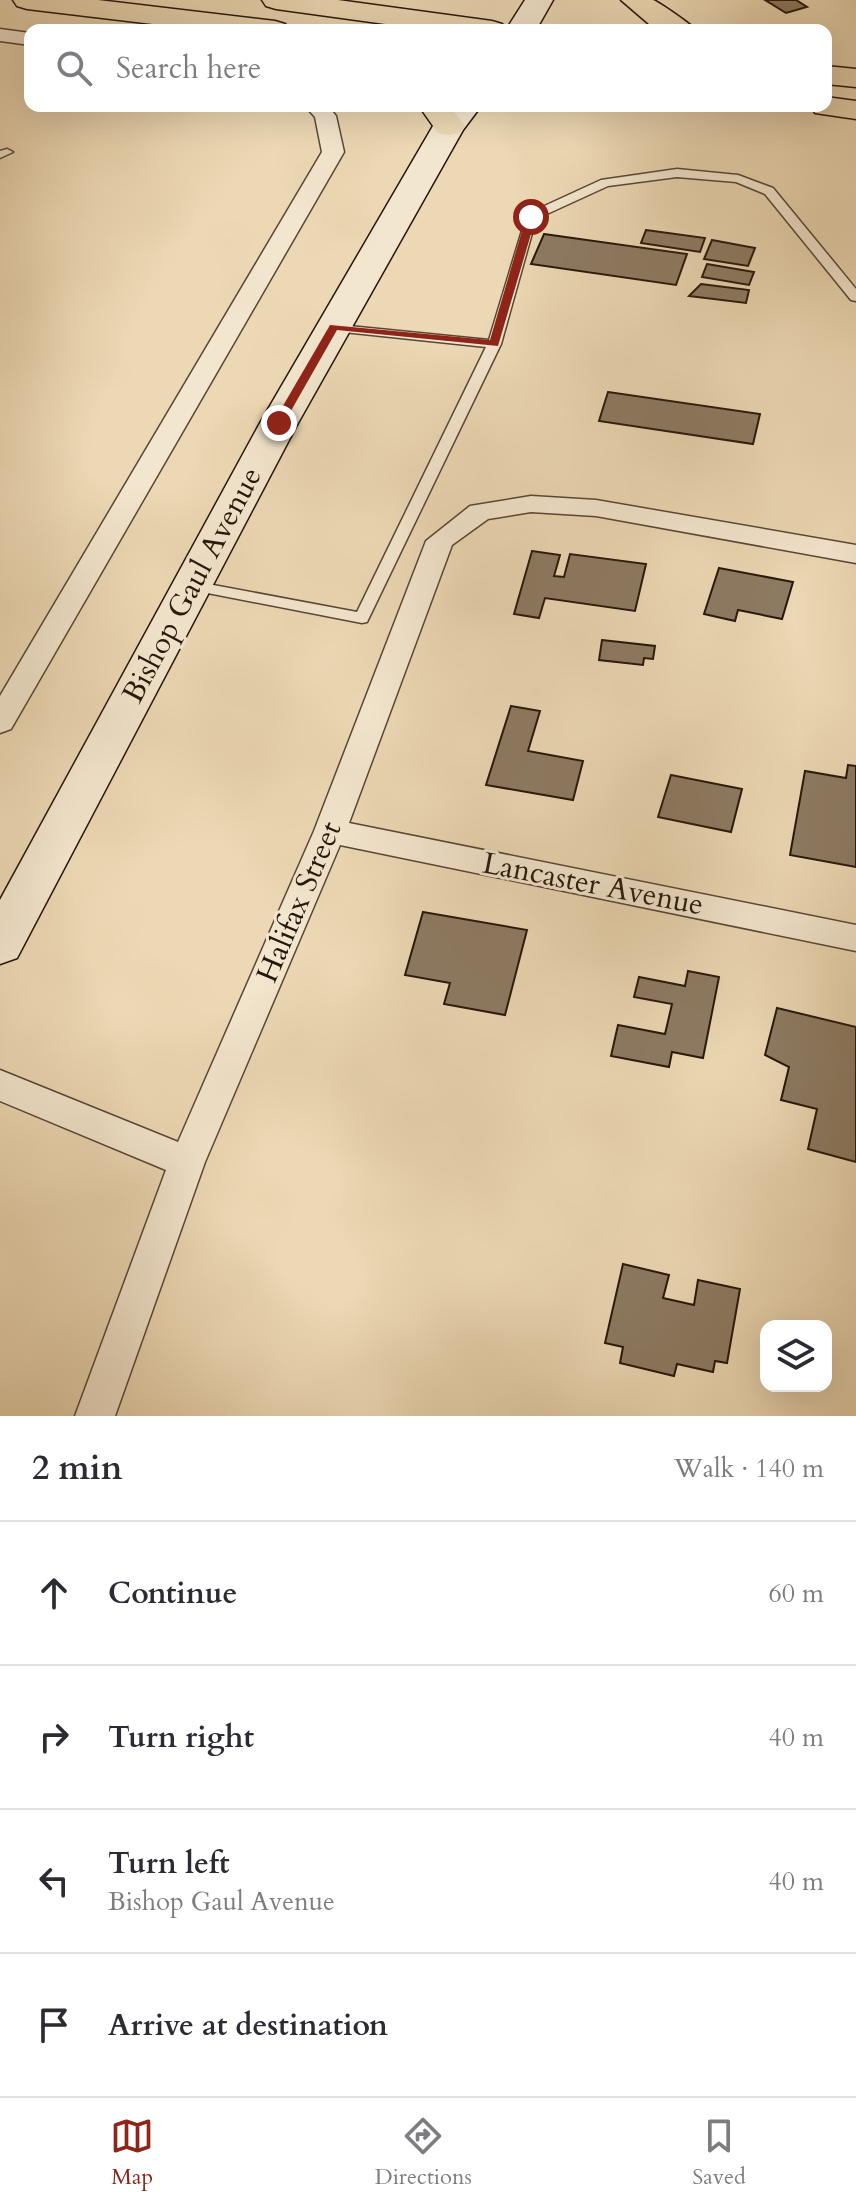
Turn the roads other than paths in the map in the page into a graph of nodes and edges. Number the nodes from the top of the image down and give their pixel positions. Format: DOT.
graph roads {
  1 [pos="27,0"];
  2 [pos="276,0"];
  3 [pos="389,0"];
  4 [pos="539,0"];
  5 [pos="635,0"];
  6 [pos="319,5"];
  7 [pos="225,24"];
  8 [pos="450,24"];
  9 [pos="525,24"];
  10 [pos="666,24"];
  11 [pos="0,35"];
  12 [pos="24,38"];
  13 [pos="832,76"];
  14 [pos="856,78"];
  15 [pos="832,107"];
  16 [pos="856,110"];
  17 [pos="321,112"];
  18 [pos="450,113"];
  19 [pos="856,297"];
  20 [pos="334,327"];
  21 [pos="494,344"];
  22 [pos="856,554"];
  23 [pos="192,586"];
  24 [pos="0,722"];
  25 [pos="330,831"];
  26 [pos="856,938"];
  27 [pos="0,945"];
  28 [pos="0,1085"];
  29 [pos="187,1162"];
  30 [pos="95,1416"];
  1 -- 7 [label="highway"];
  2 -- 6 [label="highway"];
  3 -- 6 [label="highway"];
  4 -- 9 [label="main road"];
  5 -- 10 [label="highway"];
  6 -- 8 [label="highway"];
  11 -- 12 [label="street"];
  13 -- 14 [label="highway"];
  15 -- 16 [label="highway"];
  17 -- 24 [label="street"];
  18 -- 20 [label="main road, Bishop Gaul Avenue"];
  19 -- 21 [label="lane"];
  20 -- 21 [label="lane"];
  20 -- 23 [label="main road, Bishop Gaul Avenue"];
  21 -- 23 [label="lane"];
  22 -- 25 [label="street, Halifax Street"];
  23 -- 27 [label="main road, Bishop Gaul Avenue"];
  25 -- 26 [label="street, Lancaster Avenue"];
  25 -- 29 [label="street, Halifax Street"];
  28 -- 29 [label="street"];
  29 -- 30 [label="street, Halifax Street"];
}
